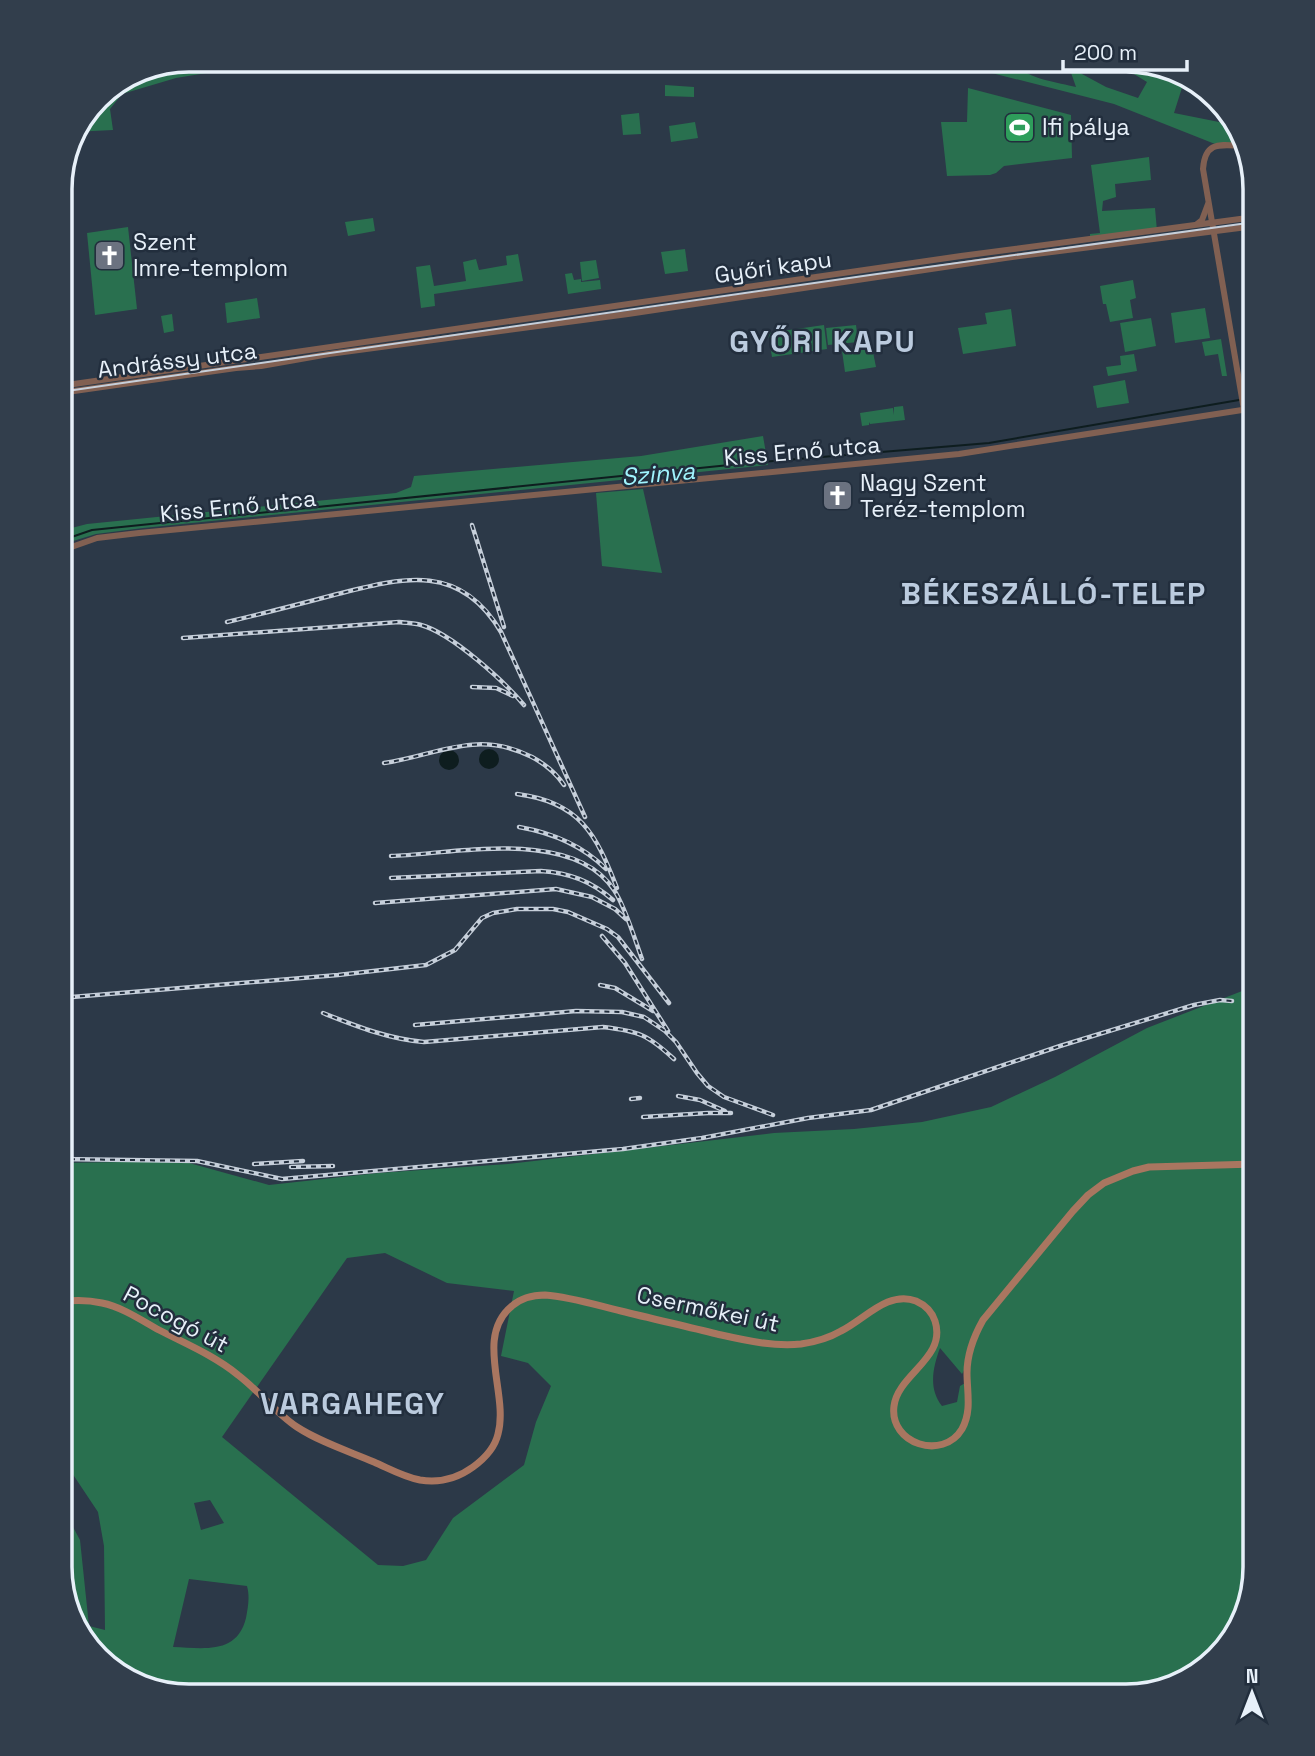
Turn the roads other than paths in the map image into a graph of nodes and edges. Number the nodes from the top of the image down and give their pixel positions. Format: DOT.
graph roads {
  1 [pos="1234,146"];
  2 [pos="1209,202"];
  3 [pos="1243,218"];
  4 [pos="1213,223"];
  5 [pos="1195,225"];
  6 [pos="1243,227"];
  7 [pos="1214,231"];
  8 [pos="296,352"];
  9 [pos="298,361"];
  10 [pos="72,384"];
  11 [pos="72,391"];
  12 [pos="1243,407"];
  13 [pos="72,547"];
  14 [pos="1243,1164"];
  15 [pos="72,1302"];
  16 [pos="264,1398"];
  1 -- 2 [label="street"];
  2 -- 4 [label="street"];
  2 -- 5 [label="street"];
  3 -- 4 [label="street, Győri kapu"];
  4 -- 5 [label="street, Győri kapu"];
  4 -- 7 [label="street"];
  5 -- 8 [label="street, Győri kapu"];
  6 -- 7 [label="street, Győri kapu"];
  7 -- 9 [label="street, Győri kapu"];
  7 -- 12 [label="street"];
  8 -- 10 [label="street, Andrássy utca"];
  9 -- 11 [label="street, Andrássy utca"];
  12 -- 13 [label="street, Kiss Ernő utca"];
  14 -- 16 [label="main road, Csermőkei út"];
  15 -- 16 [label="main road, Pocogó út"];
}
